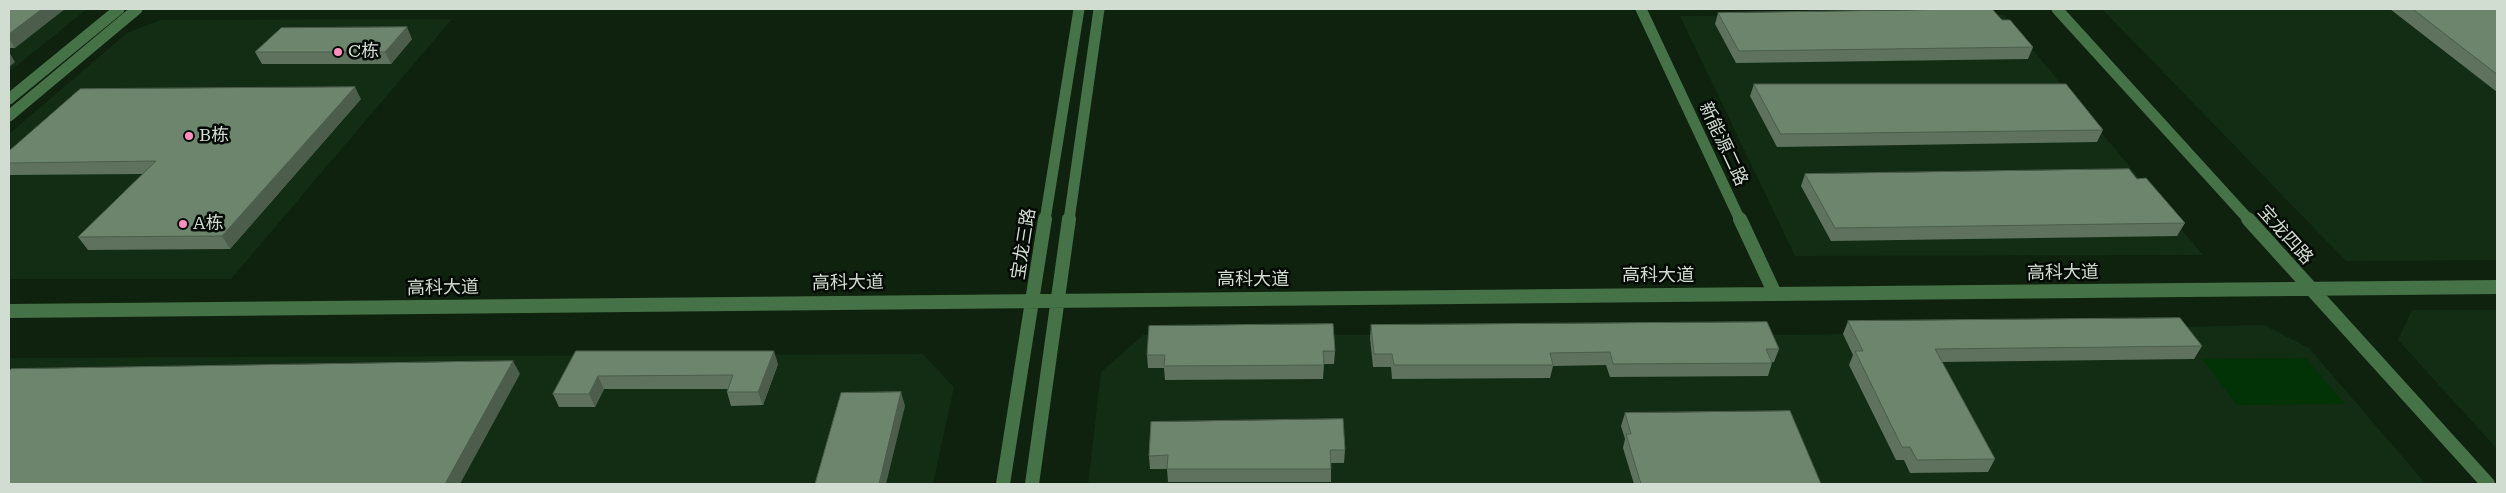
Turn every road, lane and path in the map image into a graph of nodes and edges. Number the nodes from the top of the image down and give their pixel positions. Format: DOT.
graph roads {
  1 [pos="119,9"];
  2 [pos="138,9"];
  3 [pos="1079,9"];
  4 [pos="1099,9"];
  5 [pos="1641,9"];
  6 [pos="2057,9"];
  7 [pos="9,99"];
  8 [pos="9,116"];
  9 [pos="2497,287"];
  10 [pos="2310,289"];
  11 [pos="1775,294"];
  12 [pos="1032,300"];
  13 [pos="1058,300"];
  14 [pos="9,311"];
  15 [pos="1003,484"];
  16 [pos="1032,484"];
  17 [pos="2488,484"];
  1 -- 7 [label="street"];
  2 -- 8 [label="street"];
  3 -- 12 [label="street, 宝龙三路"];
  4 -- 13 [label="street"];
  5 -- 11 [label="street, 新能源二路"];
  6 -- 10 [label="street, 宝龙四路"];
  9 -- 10 [label="street, 高科大道"];
  10 -- 11 [label="street, 高科大道"];
  10 -- 17 [label="street, 宝龙四路"];
  11 -- 13 [label="street, 高科大道"];
  12 -- 13 [label="street, 高科大道"];
  12 -- 14 [label="street, 高科大道"];
  12 -- 15 [label="street, 宝龙三路"];
  13 -- 16 [label="street"];
}
